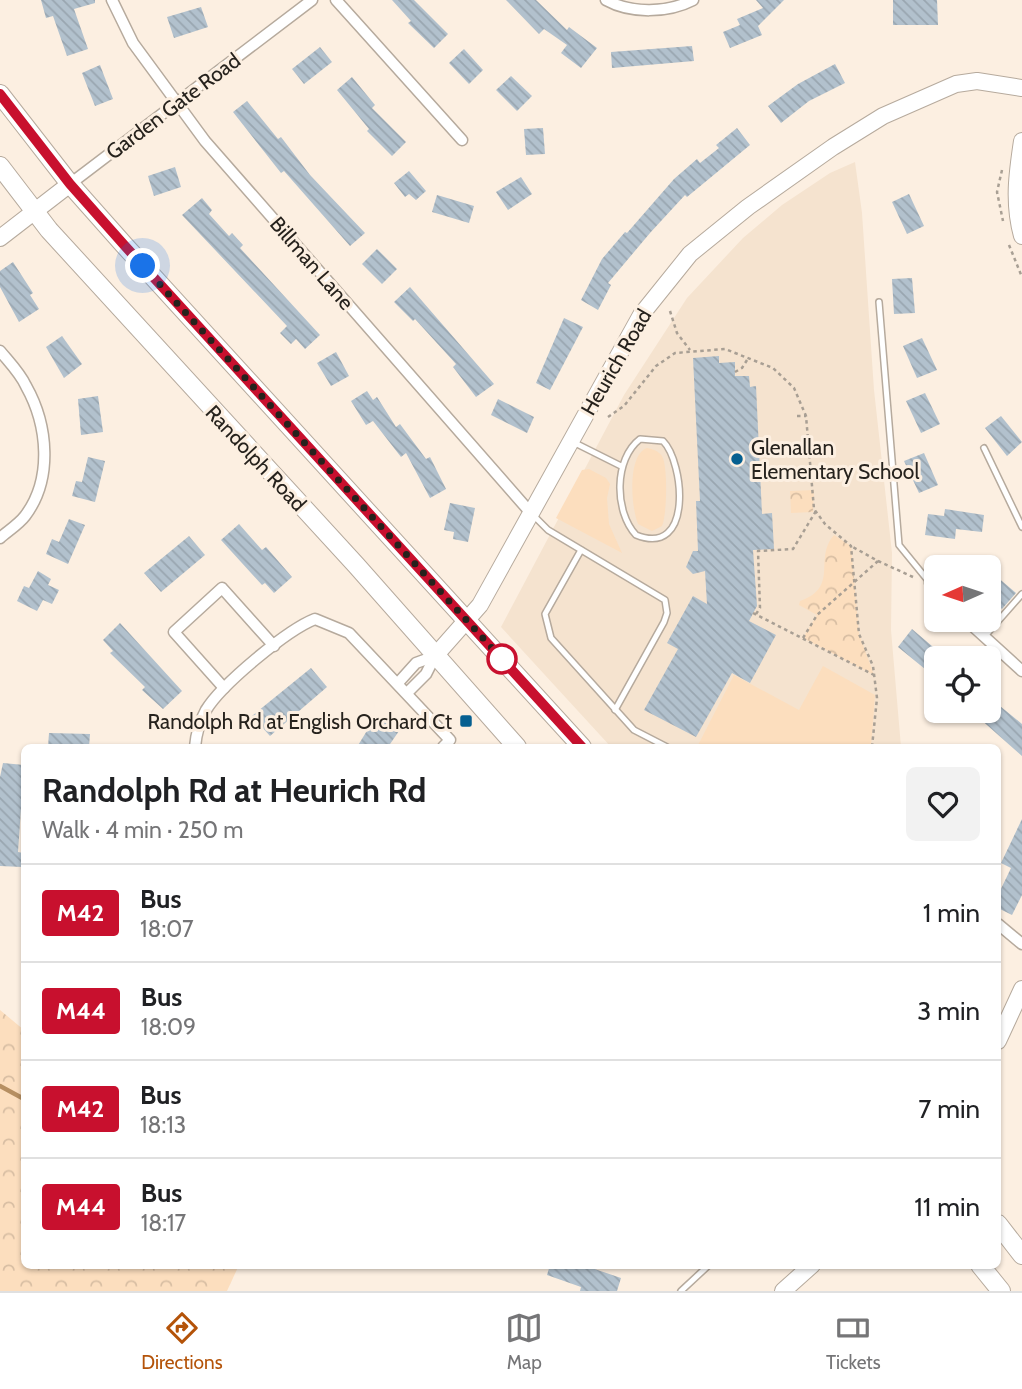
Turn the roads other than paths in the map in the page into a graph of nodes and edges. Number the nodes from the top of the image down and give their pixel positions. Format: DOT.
graph roads {
  1 [pos="112,0"];
  2 [pos="312,0"];
  3 [pos="337,0"];
  4 [pos="606,0"];
  5 [pos="693,0"];
  6 [pos="1022,88"];
  7 [pos="0,94"];
  8 [pos="177,104"];
  9 [pos="462,140"];
  10 [pos="1022,141"];
  11 [pos="0,166"];
  12 [pos="70,184"];
  13 [pos="34,211"];
  14 [pos="0,238"];
  15 [pos="1015,240"];
  16 [pos="879,302"];
  17 [pos="0,351"];
  18 [pos="570,441"];
  19 [pos="984,448"];
  20 [pos="621,466"];
  21 [pos="530,512"];
  22 [pos="1022,527"];
  23 [pos="0,538"];
  24 [pos="581,550"];
  25 [pos="924,575"];
  26 [pos="1022,594"];
  27 [pos="467,620"];
  28 [pos="979,632"];
  29 [pos="984,637"];
  30 [pos="274,646"];
  31 [pos="435,656"];
  32 [pos="1022,671"];
  33 [pos="398,683"];
  34 [pos="223,688"];
  35 [pos="407,693"];
  36 [pos="615,710"];
  37 [pos="196,744"];
  38 [pos="449,744"];
  39 [pos="514,744"];
  40 [pos="579,744"];
  41 [pos="661,744"];
  42 [pos="1001,926"];
  43 [pos="1022,944"];
  44 [pos="1022,989"];
  45 [pos="1001,1034"];
  46 [pos="1001,1228"];
  47 [pos="1022,1255"];
  48 [pos="705,1269"];
  49 [pos="808,1269"];
  50 [pos="983,1269"];
  51 [pos="998,1290"];
  52 [pos="681,1291"];
  53 [pos="783,1291"];
  1 -- 8 [label="street, Billman Lane"];
  2 -- 8 [label="street, Garden Gate Road"];
  3 -- 9 [label="street"];
  4 -- 5 [label="street"];
  6 -- 18 [label="street, Heurich Road"];
  7 -- 12 [label="main road"];
  8 -- 12 [label="street, Garden Gate Road"];
  8 -- 21 [label="street, Billman Lane"];
  10 -- 15 [label="street"];
  11 -- 13 [label="main road, Randolph Road"];
  12 -- 13 [label="street, Garden Gate Road"];
  12 -- 27 [label="main road"];
  13 -- 14 [label="street, Garden Gate Road"];
  13 -- 31 [label="main road, Randolph Road"];
  16 -- 25 [label="lane"];
  17 -- 23 [label="street"];
  18 -- 20 [label="lane"];
  18 -- 21 [label="street, Heurich Road"];
  19 -- 22 [label="lane"];
  20 -- 20 [label="lane"];
  21 -- 24 [label="lane"];
  21 -- 27 [label="street, Heurich Road"];
  24 -- 36 [label="lane"];
  24 -- 36 [label="lane"];
  26 -- 29 [label="lane"];
  27 -- 31 [label="street, Heurich Road"];
  27 -- 40 [label="main road"];
  28 -- 29 [label="street"];
  29 -- 32 [label="street"];
  30 -- 33 [label="street"];
  30 -- 34 [label="street"];
  30 -- 34 [label="street"];
  31 -- 33 [label="street"];
  31 -- 35 [label="street"];
  31 -- 39 [label="main road, Randolph Road"];
  33 -- 35 [label="street"];
  34 -- 37 [label="street"];
  35 -- 38 [label="street"];
  36 -- 41 [label="lane"];
  42 -- 43 [label="street"];
  44 -- 45 [label="street"];
  46 -- 47 [label="main road"];
  48 -- 52 [label="lane"];
  49 -- 53 [label="street"];
  50 -- 51 [label="main road"];
}
